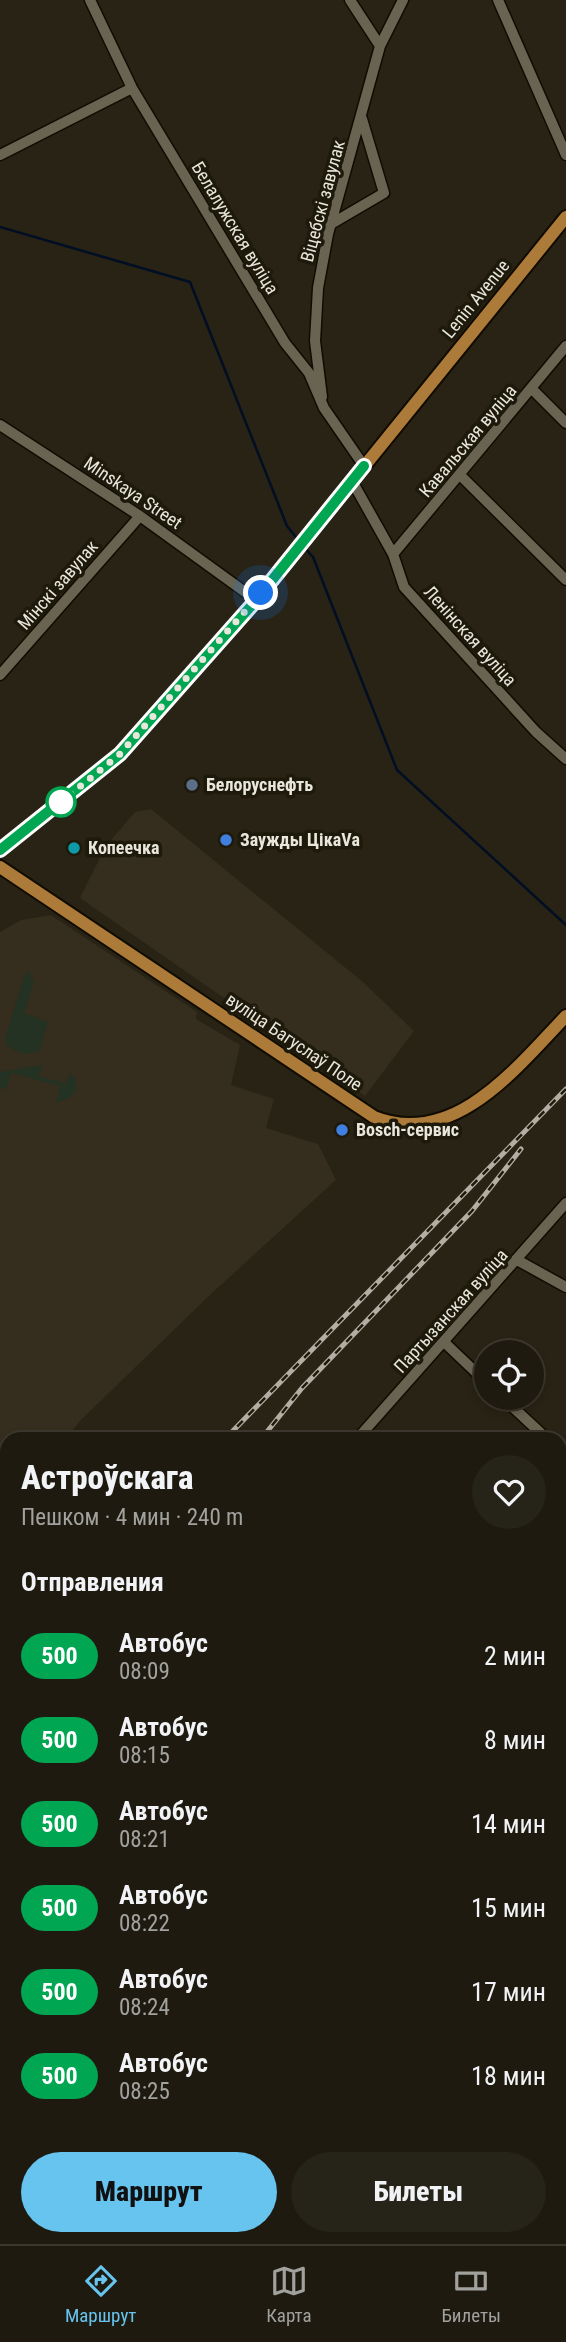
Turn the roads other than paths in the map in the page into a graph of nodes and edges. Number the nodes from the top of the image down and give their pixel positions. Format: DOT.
graph roads {
  1 [pos="90,0"];
  2 [pos="350,0"];
  3 [pos="403,0"];
  4 [pos="498,0"];
  5 [pos="380,46"];
  6 [pos="132,88"];
  7 [pos="362,119"];
  8 [pos="0,155"];
  9 [pos="566,155"];
  10 [pos="566,217"];
  11 [pos="331,224"];
  12 [pos="566,346"];
  13 [pos="532,389"];
  14 [pos="324,408"];
  15 [pos="566,423"];
  16 [pos="0,425"];
  17 [pos="364,466"];
  18 [pos="461,476"];
  19 [pos="352,481"];
  20 [pos="140,516"];
  21 [pos="393,554"];
  22 [pos="566,580"];
  23 [pos="245,592"];
  24 [pos="0,675"];
  25 [pos="566,759"];
  26 [pos="0,850"];
  27 [pos="0,867"];
  28 [pos="566,1016"];
  29 [pos="566,1203"];
  30 [pos="517,1261"];
  31 [pos="566,1287"];
  32 [pos="444,1342"];
  33 [pos="474,1371"];
  34 [pos="516,1410"];
  35 [pos="363,1432"];
  36 [pos="540,1432"];
  1 -- 6 [label="street, Белалужская вуліца"];
  2 -- 5 [label="street"];
  3 -- 5 [label="street, Віцебскі завулак"];
  4 -- 9 [label="street"];
  5 -- 7 [label="street, Віцебскі завулак"];
  6 -- 8 [label="street"];
  6 -- 14 [label="street, Белалужская вуліца"];
  7 -- 11 [label="street, Віцебскі завулак"];
  7 -- 11 [label="street"];
  10 -- 17 [label="main road"];
  11 -- 14 [label="street, Віцебскі завулак"];
  12 -- 13 [label="street, Кавальская вуліца"];
  13 -- 15 [label="street"];
  13 -- 18 [label="street, Кавальская вуліца"];
  14 -- 17 [label="street, Белалужская вуліца"];
  16 -- 20 [label="street, Minskaya Street"];
  17 -- 19 [label="main road"];
  18 -- 21 [label="street, Кавальская вуліца"];
  18 -- 22 [label="street"];
  19 -- 21 [label="street, Ленінская вуліца"];
  19 -- 26 [label="main road"];
  20 -- 23 [label="street, Minskaya Street"];
  20 -- 24 [label="street, Мінскі завулак"];
  21 -- 25 [label="street, Ленінская вуліца"];
  27 -- 28 [label="main road, вуліца Багуслаў Поле"];
  29 -- 30 [label="street, Партызанская вуліца"];
  30 -- 31 [label="street"];
  30 -- 32 [label="street, Партызанская вуліца"];
  32 -- 33 [label="street"];
  32 -- 35 [label="street, Партызанская вуліца"];
  34 -- 36 [label="street"];
}
